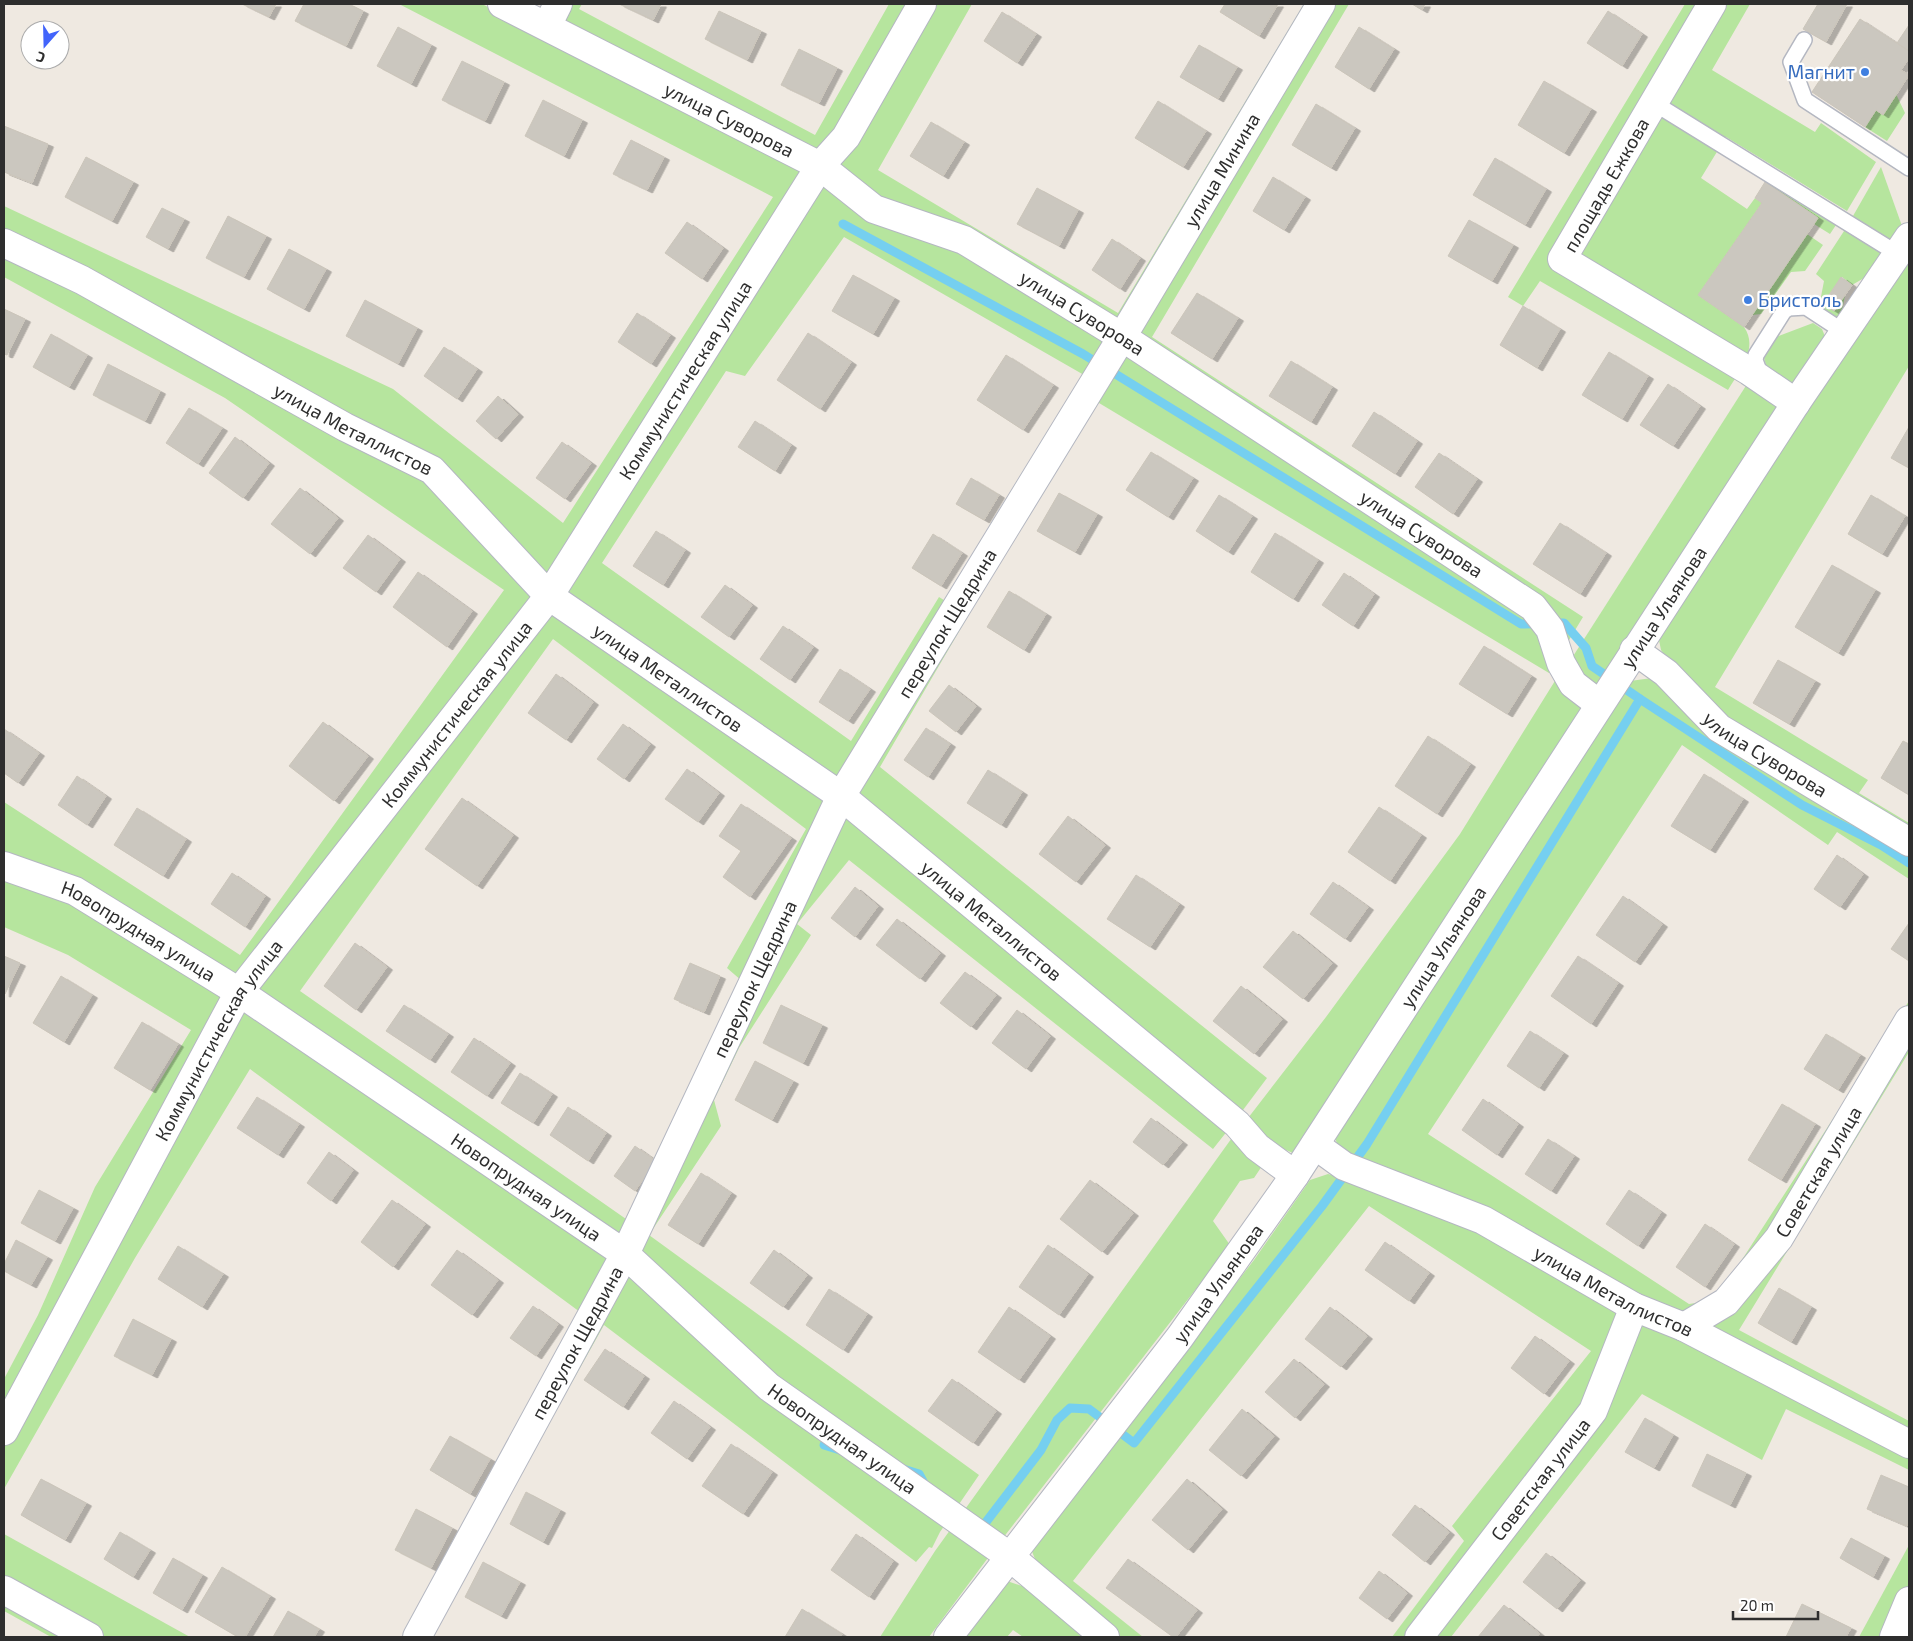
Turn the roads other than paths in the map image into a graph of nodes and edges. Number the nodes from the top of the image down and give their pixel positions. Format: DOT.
graph roads {
  1 [pos="502,4"];
  2 [pos="922,4"];
  3 [pos="1320,4"];
  4 [pos="1712,4"];
  5 [pos="552,15"];
  6 [pos="1804,40"];
  7 [pos="1654,103"];
  8 [pos="820,166"];
  9 [pos="1909,168"];
  10 [pos="4,243"];
  11 [pos="1904,246"];
  12 [pos="1844,332"];
  13 [pos="1122,337"];
  14 [pos="1762,380"];
  15 [pos="1796,403"];
  16 [pos="550,596"];
  17 [pos="1634,650"];
  18 [pos="1599,704"];
  19 [pos="841,796"];
  20 [pos="1909,842"];
  21 [pos="4,866"];
  22 [pos="238,992"];
  23 [pos="1909,1020"];
  24 [pos="1315,1145"];
  25 [pos="1295,1175"];
  26 [pos="625,1254"];
  27 [pos="1634,1307"];
  28 [pos="1684,1326"];
  29 [pos="4,1431"];
  30 [pos="1909,1444"];
  31 [pos="1009,1556"];
  32 [pos="4,1590"];
  33 [pos="1909,1601"];
  34 [pos="89,1637"];
  35 [pos="417,1637"];
  36 [pos="948,1637"];
  37 [pos="1105,1637"];
  38 [pos="1419,1637"];
  39 [pos="1894,1637"];
  1 -- 5 [label="street, улица Суворова"];
  2 -- 8 [label="street, Коммунистическая улица"];
  3 -- 13 [label="street, улица Минина"];
  4 -- 7 [label="street, площадь Ежкова"];
  5 -- 8 [label="street, улица Суворова"];
  6 -- 9 [label="lane"];
  7 -- 11 [label="lane"];
  7 -- 14 [label="street, площадь Ежкова"];
  8 -- 13 [label="street, улица Суворова"];
  8 -- 16 [label="street, Коммунистическая улица"];
  10 -- 16 [label="street, улица Металлистов"];
  11 -- 12 [label="street, улица Ульянова"];
  12 -- 14 [label="lane"];
  12 -- 15 [label="street, улица Ульянова"];
  13 -- 18 [label="street, улица Суворова"];
  13 -- 19 [label="street, переулок Щедрина"];
  14 -- 15 [label="street, площадь Ежкова"];
  15 -- 17 [label="street, улица Ульянова"];
  16 -- 19 [label="street, улица Металлистов"];
  16 -- 22 [label="street, Коммунистическая улица"];
  17 -- 18 [label="street, улица Ульянова"];
  17 -- 20 [label="street, улица Суворова"];
  18 -- 24 [label="street, улица Ульянова"];
  19 -- 25 [label="street, улица Металлистов"];
  19 -- 26 [label="street, переулок Щедрина"];
  21 -- 22 [label="street, Новопрудная улица"];
  22 -- 26 [label="street, Новопрудная улица"];
  22 -- 29 [label="street, Коммунистическая улица"];
  23 -- 28 [label="street, Советская улица"];
  24 -- 25 [label="street, улица Ульянова"];
  24 -- 27 [label="street, улица Металлистов"];
  25 -- 31 [label="street, улица Ульянова"];
  26 -- 31 [label="street, Новопрудная улица"];
  26 -- 35 [label="street, переулок Щедрина"];
  27 -- 28 [label="street, улица Металлистов"];
  27 -- 38 [label="street, Советская улица"];
  28 -- 30 [label="street, улица Металлистов"];
  31 -- 36 [label="street, улица Ульянова"];
  31 -- 37 [label="street, Новопрудная улица"];
  32 -- 34 [label="street"];
  33 -- 39 [label="street"];
}
